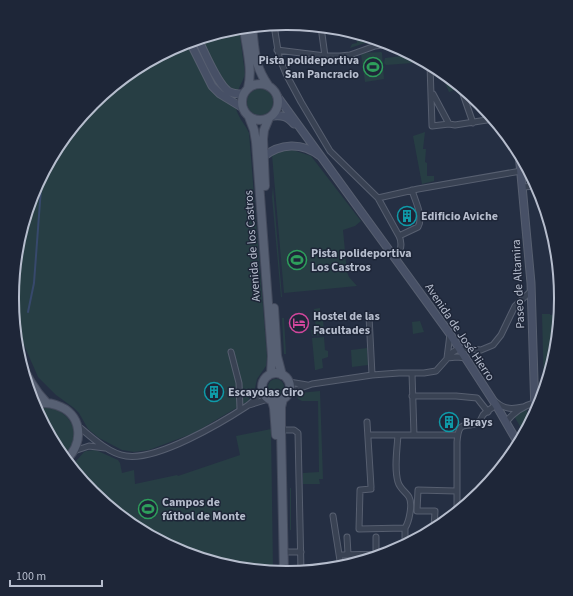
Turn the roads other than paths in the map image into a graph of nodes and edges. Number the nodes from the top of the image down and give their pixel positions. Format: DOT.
graph roads {
  1 [pos="275,31"];
  2 [pos="253,33"];
  3 [pos="322,33"];
  4 [pos="245,34"];
  5 [pos="201,45"];
  6 [pos="375,46"];
  7 [pos="193,48"];
  8 [pos="277,50"];
  9 [pos="324,56"];
  10 [pos="430,73"];
  11 [pos="268,85"];
  12 [pos="246,91"];
  13 [pos="431,91"];
  14 [pos="278,96"];
  15 [pos="465,99"];
  16 [pos="432,107"];
  17 [pos="439,107"];
  18 [pos="243,108"];
  19 [pos="249,117"];
  20 [pos="271,117"];
  21 [pos="486,120"];
  22 [pos="474,123"];
  23 [pos="449,124"];
  24 [pos="306,135"];
  25 [pos="263,157"];
  26 [pos="326,162"];
  27 [pos="521,171"];
  28 [pos="523,187"];
  29 [pos="529,187"];
  30 [pos="412,190"];
  31 [pos="378,198"];
  32 [pos="399,236"];
  33 [pos="397,259"];
  34 [pos="531,291"];
  35 [pos="369,316"];
  36 [pos="450,334"];
  37 [pos="460,348"];
  38 [pos="231,352"];
  39 [pos="447,358"];
  40 [pos="466,358"];
  41 [pos="412,373"];
  42 [pos="271,374"];
  43 [pos="282,375"];
  44 [pos="372,375"];
  45 [pos="289,382"];
  46 [pos="308,385"];
  47 [pos="36,391"];
  48 [pos="262,391"];
  49 [pos="289,392"];
  50 [pos="412,396"];
  51 [pos="491,397"];
  52 [pos="270,400"];
  53 [pos="283,400"];
  54 [pos="534,400"];
  55 [pos="46,402"];
  56 [pos="41,403"];
  57 [pos="248,405"];
  58 [pos="496,405"];
  59 [pos="532,405"];
  60 [pos="523,407"];
  61 [pos="240,409"];
  62 [pos="488,412"];
  63 [pos="367,422"];
  64 [pos="506,422"];
  65 [pos="77,424"];
  66 [pos="281,430"];
  67 [pos="368,435"];
  68 [pos="398,435"];
  69 [pos="414,435"];
  70 [pos="457,435"];
  71 [pos="515,437"];
  72 [pos="106,448"];
  73 [pos="74,451"];
  74 [pos="70,455"];
  75 [pos="456,491"];
  76 [pos="457,504"];
  77 [pos="333,516"];
  78 [pos="434,520"];
  79 [pos="405,528"];
  80 [pos="347,537"];
  81 [pos="376,537"];
  82 [pos="405,538"];
  83 [pos="376,550"];
  84 [pos="283,552"];
  85 [pos="301,552"];
  86 [pos="340,554"];
  87 [pos="348,554"];
  88 [pos="362,554"];
  89 [pos="340,560"];
  90 [pos="301,565"];
  91 [pos="278,566"];
  92 [pos="284,566"];
  1 -- 8 [label="street"];
  2 -- 11 [label="main road"];
  3 -- 9 [label="street"];
  4 -- 12 [label="main road"];
  5 -- 12 [label="main road"];
  6 -- 9 [label="street"];
  7 -- 18 [label="main road"];
  8 -- 9 [label="street"];
  8 -- 31 [label="street"];
  10 -- 13 [label="street"];
  11 -- 12 [label="main road"];
  11 -- 14 [label="main road"];
  12 -- 18 [label="main road"];
  13 -- 16 [label="street"];
  13 -- 17 [label="street"];
  14 -- 20 [label="main road"];
  14 -- 24 [label="main road, Avenida de José Hierro"];
  15 -- 22 [label="street"];
  16 -- 17 [label="street"];
  16 -- 23 [label="street"];
  17 -- 23 [label="street"];
  18 -- 19 [label="main road"];
  19 -- 20 [label="main road"];
  19 -- 42 [label="main road, Avenida de los Castros"];
  20 -- 24 [label="main road, Avenida de José Hierro"];
  20 -- 25 [label="main road, Avenida de los Castros"];
  21 -- 22 [label="street"];
  22 -- 23 [label="street"];
  24 -- 26 [label="main road, Avenida de José Hierro"];
  25 -- 26 [label="main road, Avenida de José Hierro"];
  25 -- 43 [label="main road, Avenida de los Castros"];
  26 -- 33 [label="main road, Avenida de José Hierro"];
  27 -- 28 [label="main road, Paseo de Altamira"];
  27 -- 30 [label="street"];
  28 -- 29 [label="street"];
  28 -- 34 [label="main road, Paseo de Altamira"];
  30 -- 31 [label="street"];
  30 -- 32 [label="street"];
  31 -- 32 [label="street"];
  32 -- 33 [label="street"];
  33 -- 36 [label="main road, Avenida de José Hierro"];
  34 -- 37 [label="street"];
  34 -- 54 [label="main road, Paseo de Altamira"];
  35 -- 44 [label="street"];
  36 -- 37 [label="main road, Avenida de José Hierro"];
  36 -- 39 [label="street"];
  37 -- 39 [label="street"];
  37 -- 40 [label="main road, Avenida de José Hierro"];
  38 -- 61 [label="street"];
  39 -- 40 [label="street"];
  39 -- 41 [label="street"];
  40 -- 51 [label="main road, Avenida de José Hierro"];
  41 -- 44 [label="street"];
  41 -- 50 [label="street"];
  42 -- 43 [label="main road"];
  42 -- 48 [label="main road"];
  43 -- 45 [label="main road"];
  44 -- 46 [label="street"];
  45 -- 46 [label="street"];
  45 -- 49 [label="main road"];
  46 -- 49 [label="street"];
  47 -- 55 [label="main road"];
  48 -- 52 [label="main road"];
  48 -- 57 [label="street"];
  49 -- 53 [label="main road"];
  50 -- 62 [label="street"];
  50 -- 69 [label="street"];
  51 -- 58 [label="main road, Avenida de José Hierro"];
  51 -- 60 [label="street, Avenida de José Hierro"];
  52 -- 53 [label="main road"];
  52 -- 57 [label="street"];
  52 -- 91 [label="main road"];
  53 -- 66 [label="main road"];
  55 -- 56 [label="main road"];
  55 -- 65 [label="main road"];
  57 -- 61 [label="street"];
  58 -- 62 [label="street"];
  58 -- 64 [label="main road, Avenida de José Hierro"];
  59 -- 60 [label="street, Avenida de José Hierro"];
  60 -- 64 [label="street, Avenida de José Hierro"];
  61 -- 72 [label="street"];
  62 -- 70 [label="street"];
  63 -- 67 [label="street"];
  64 -- 71 [label="main road, Avenida de José Hierro"];
  65 -- 72 [label="street"];
  65 -- 73 [label="main road"];
  66 -- 84 [label="main road"];
  66 -- 85 [label="street"];
  67 -- 68 [label="street"];
  67 -- 79 [label="street"];
  68 -- 69 [label="street"];
  68 -- 79 [label="street"];
  69 -- 70 [label="street"];
  70 -- 75 [label="street"];
  72 -- 73 [label="street"];
  73 -- 74 [label="main road"];
  75 -- 76 [label="street"];
  75 -- 78 [label="street"];
  77 -- 86 [label="street"];
  79 -- 82 [label="street"];
  80 -- 87 [label="street"];
  81 -- 83 [label="street"];
  84 -- 85 [label="street"];
  84 -- 92 [label="main road"];
  85 -- 90 [label="street"];
  86 -- 87 [label="street"];
  86 -- 89 [label="street"];
  87 -- 88 [label="street"];
}
